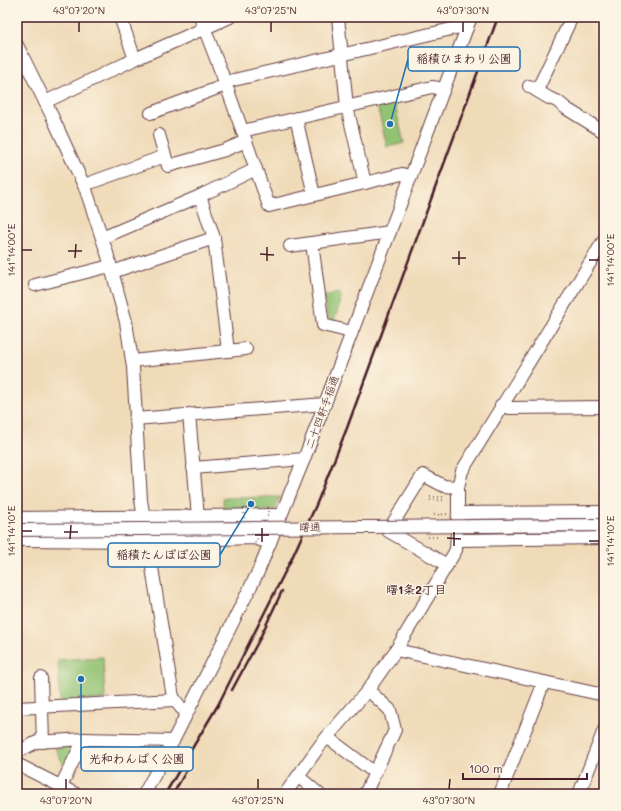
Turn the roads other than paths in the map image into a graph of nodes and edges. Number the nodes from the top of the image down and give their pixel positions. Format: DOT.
graph roads {
  1 [pos="120,17"];
  2 [pos="230,17"];
  3 [pos="338,17"];
  4 [pos="572,17"];
  5 [pos="469,22"];
  6 [pos="201,23"];
  7 [pos="17,45"];
  8 [pos="342,55"];
  9 [pos="134,58"];
  10 [pos="225,83"];
  11 [pos="444,89"];
  12 [pos="45,102"];
  13 [pos="347,107"];
  14 [pos="151,113"];
  15 [pos="296,118"];
  16 [pos="604,132"];
  17 [pos="159,135"];
  18 [pos="244,136"];
  19 [pos="165,156"];
  20 [pos="256,169"];
  21 [pos="411,177"];
  22 [pos="365,183"];
  23 [pos="84,185"];
  24 [pos="314,195"];
  25 [pos="200,196"];
  26 [pos="390,232"];
  27 [pos="102,238"];
  28 [pos="214,238"];
  29 [pos="604,240"];
  30 [pos="312,243"];
  31 [pos="290,246"];
  32 [pos="111,269"];
  33 [pos="35,285"];
  34 [pos="351,332"];
  35 [pos="246,349"];
  36 [pos="228,351"];
  37 [pos="132,361"];
  38 [pos="325,404"];
  39 [pos="501,406"];
  40 [pos="604,406"];
  41 [pos="188,414"];
  42 [pos="135,419"];
  43 [pos="304,459"];
  44 [pos="193,468"];
  45 [pos="458,487"];
  46 [pos="453,511"];
  47 [pos="604,512"];
  48 [pos="198,516"];
  49 [pos="281,516"];
  50 [pos="144,517"];
  51 [pos="17,518"];
  52 [pos="604,525"];
  53 [pos="17,530"];
  54 [pos="604,538"];
  55 [pos="17,540"];
  56 [pos="457,540"];
  57 [pos="147,541"];
  58 [pos="270,543"];
  59 [pos="447,565"];
  60 [pos="396,650"];
  61 [pos="42,678"];
  62 [pos="544,682"];
  63 [pos="368,690"];
  64 [pos="604,695"];
  65 [pos="175,700"];
  66 [pos="43,707"];
  67 [pos="17,708"];
  68 [pos="187,712"];
  69 [pos="604,730"];
  70 [pos="327,737"];
  71 [pos="84,739"];
  72 [pos="173,741"];
  73 [pos="43,742"];
  74 [pos="17,752"];
  75 [pos="17,764"];
  76 [pos="375,773"];
  77 [pos="298,776"];
  78 [pos="61,786"];
  79 [pos="76,794"];
  80 [pos="144,794"];
  81 [pos="285,794"];
  82 [pos="319,794"];
  83 [pos="365,794"];
  84 [pos="500,794"];
  85 [pos="579,794"];
  1 -- 9 [label="street"];
  2 -- 6 [label="street"];
  3 -- 8 [label="street"];
  4 -- 16 [label="street"];
  5 -- 8 [label="street"];
  5 -- 11 [label="street, 二十四軒手稲通"];
  6 -- 9 [label="street"];
  6 -- 10 [label="street"];
  7 -- 12 [label="street"];
  8 -- 10 [label="street"];
  8 -- 13 [label="street"];
  9 -- 12 [label="street"];
  10 -- 14 [label="street"];
  10 -- 18 [label="street"];
  11 -- 13 [label="street"];
  11 -- 21 [label="street, 二十四軒手稲通"];
  12 -- 23 [label="street"];
  13 -- 15 [label="street"];
  13 -- 22 [label="street"];
  15 -- 18 [label="street"];
  15 -- 24 [label="street"];
  17 -- 19 [label="street"];
  18 -- 19 [label="street"];
  18 -- 20 [label="street"];
  19 -- 23 [label="street"];
  20 -- 24 [label="street"];
  20 -- 25 [label="street"];
  21 -- 22 [label="street"];
  21 -- 26 [label="street, 二十四軒手稲通"];
  22 -- 24 [label="street"];
  23 -- 27 [label="street"];
  25 -- 27 [label="street"];
  25 -- 28 [label="street"];
  26 -- 30 [label="street"];
  26 -- 34 [label="street, 二十四軒手稲通"];
  27 -- 32 [label="street"];
  28 -- 32 [label="street"];
  28 -- 36 [label="street"];
  29 -- 39 [label="street"];
  30 -- 31 [label="street"];
  30 -- 34 [label="street"];
  32 -- 33 [label="street"];
  32 -- 37 [label="street"];
  34 -- 38 [label="street, 二十四軒手稲通"];
  35 -- 36 [label="street"];
  36 -- 37 [label="street"];
  37 -- 42 [label="street"];
  38 -- 41 [label="street"];
  38 -- 43 [label="street, 二十四軒手稲通"];
  39 -- 40 [label="street"];
  39 -- 45 [label="street"];
  41 -- 42 [label="street"];
  41 -- 44 [label="street"];
  42 -- 50 [label="street"];
  43 -- 44 [label="street"];
  43 -- 49 [label="street, 二十四軒手稲通"];
  44 -- 48 [label="street"];
  45 -- 46 [label="street"];
  45 -- 59 [label="street"];
  46 -- 47 [label="street"];
  46 -- 56 [label="street"];
  48 -- 49 [label="street"];
  48 -- 50 [label="street"];
  49 -- 58 [label="street, 二十四軒手稲通"];
  50 -- 51 [label="street"];
  50 -- 57 [label="street"];
  52 -- 53 [label="street, 曙通, bridge"];
  54 -- 56 [label="street"];
  55 -- 57 [label="street"];
  56 -- 59 [label="street"];
  57 -- 58 [label="street"];
  57 -- 65 [label="street"];
  58 -- 68 [label="street, 二十四軒手稲通"];
  59 -- 60 [label="street"];
  60 -- 62 [label="street"];
  60 -- 63 [label="street"];
  61 -- 66 [label="street"];
  62 -- 64 [label="street"];
  62 -- 84 [label="street"];
  63 -- 70 [label="street"];
  63 -- 76 [label="street"];
  65 -- 66 [label="street"];
  65 -- 68 [label="street"];
  66 -- 67 [label="street"];
  66 -- 73 [label="street"];
  68 -- 72 [label="street, 二十四軒手稲通"];
  69 -- 85 [label="street"];
  70 -- 76 [label="street"];
  70 -- 77 [label="street"];
  71 -- 72 [label="street"];
  71 -- 73 [label="street"];
  71 -- 78 [label="street"];
  72 -- 80 [label="street, 二十四軒手稲通"];
  73 -- 74 [label="street"];
  75 -- 78 [label="street"];
  76 -- 83 [label="street"];
  77 -- 81 [label="street"];
  77 -- 82 [label="street"];
  78 -- 79 [label="street"];
}
